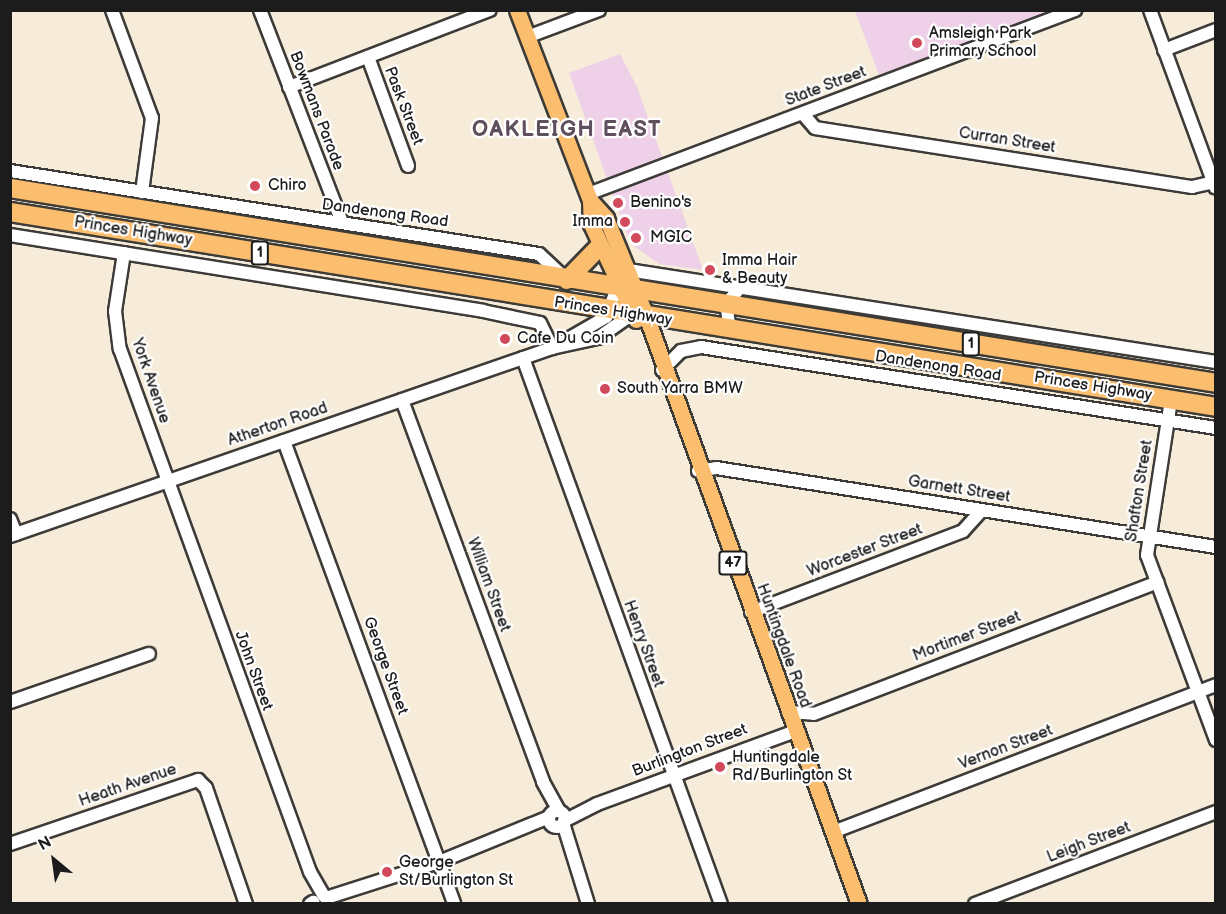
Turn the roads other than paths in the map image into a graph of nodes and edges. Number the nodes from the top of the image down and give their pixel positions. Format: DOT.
graph roads {
  1 [pos="112,10"];
  2 [pos="260,10"];
  3 [pos="490,10"];
  4 [pos="517,10"];
  5 [pos="599,10"];
  6 [pos="1075,10"];
  7 [pos="1150,10"];
  8 [pos="1215,30"];
  9 [pos="527,37"];
  10 [pos="1164,50"];
  11 [pos="368,57"];
  12 [pos="289,87"];
  13 [pos="802,114"];
  14 [pos="1210,159"];
  15 [pos="408,166"];
  16 [pos="10,171"];
  17 [pos="1214,185"];
  18 [pos="10,188"];
  19 [pos="142,192"];
  20 [pos="589,197"];
  21 [pos="10,212"];
  22 [pos="342,223"];
  23 [pos="10,235"];
  24 [pos="600,246"];
  25 [pos="124,253"];
  26 [pos="628,270"];
  27 [pos="567,280"];
  28 [pos="617,288"];
  29 [pos="740,288"];
  30 [pos="637,291"];
  31 [pos="509,296"];
  32 [pos="726,304"];
  33 [pos="483,311"];
  34 [pos="610,312"];
  35 [pos="642,322"];
  36 [pos="730,331"];
  37 [pos="1090,343"];
  38 [pos="554,347"];
  39 [pos="520,359"];
  40 [pos="1215,362"];
  41 [pos="1086,363"];
  42 [pos="662,369"];
  43 [pos="1215,383"];
  44 [pos="402,400"];
  45 [pos="1171,400"];
  46 [pos="1215,407"];
  47 [pos="1168,420"];
  48 [pos="1215,428"];
  49 [pos="284,441"];
  50 [pos="698,471"];
  51 [pos="166,482"];
  52 [pos="982,510"];
  53 [pos="10,519"];
  54 [pos="13,535"];
  55 [pos="1149,537"];
  56 [pos="1215,548"];
  57 [pos="1156,582"];
  58 [pos="751,612"];
  59 [pos="149,654"];
  60 [pos="1215,685"];
  61 [pos="1198,692"];
  62 [pos="10,702"];
  63 [pos="788,712"];
  64 [pos="795,731"];
  65 [pos="1215,740"];
  66 [pos="674,775"];
  67 [pos="1215,812"];
  68 [pos="556,819"];
  69 [pos="832,832"];
  70 [pos="10,844"];
  71 [pos="439,862"];
  72 [pos="321,901"];
  73 [pos="246,903"];
  74 [pos="454,903"];
  75 [pos="588,903"];
  76 [pos="721,903"];
  77 [pos="859,903"];
  78 [pos="975,903"];
  1 -- 19 [label="street"];
  2 -- 12 [label="street, Bowmans Parade"];
  3 -- 11 [label="street"];
  4 -- 9 [label="main road, Huntingdale Road / 47"];
  5 -- 9 [label="street"];
  6 -- 13 [label="street, State Street"];
  7 -- 10 [label="street"];
  8 -- 10 [label="street"];
  9 -- 20 [label="main road, Huntingdale Road / 47"];
  10 -- 14 [label="street"];
  11 -- 12 [label="street"];
  11 -- 15 [label="street, Pask Street"];
  12 -- 22 [label="street, Bowmans Parade"];
  13 -- 17 [label="street, Curran Street"];
  13 -- 20 [label="street, State Street"];
  14 -- 17 [label="street"];
  16 -- 19 [label="street, Dandenong Road"];
  18 -- 27 [label="highway, Princes Highway / 1"];
  19 -- 22 [label="street, Dandenong Road"];
  20 -- 24 [label="main road, Huntingdale Road / 47"];
  20 -- 26 [label="main road, Huntingdale Road / 47"];
  21 -- 31 [label="highway, Princes Highway / 1"];
  22 -- 27 [label="street, Dandenong Road"];
  23 -- 25 [label="street"];
  24 -- 27 [label="highway"];
  24 -- 28 [label="main road, Huntingdale Road / 47"];
  25 -- 33 [label="street"];
  25 -- 51 [label="street, York Avenue"];
  26 -- 29 [label="street"];
  26 -- 30 [label="main road, Huntingdale Road / 47"];
  27 -- 28 [label="highway, Princes Highway / 1"];
  28 -- 30 [label="highway, Princes Highway / 1"];
  28 -- 34 [label="street"];
  28 -- 35 [label="main road, Huntingdale Road / 47"];
  29 -- 32 [label="street"];
  29 -- 37 [label="street"];
  30 -- 32 [label="highway, Princes Highway / 1"];
  30 -- 35 [label="main road, Huntingdale Road / 47"];
  31 -- 33 [label="street"];
  31 -- 34 [label="highway, Princes Highway / 1"];
  32 -- 36 [label="street"];
  32 -- 41 [label="highway, Princes Highway / 1"];
  33 -- 38 [label="street"];
  34 -- 35 [label="highway, Princes Highway / 1"];
  34 -- 38 [label="street, Atherton Road"];
  35 -- 36 [label="highway, Princes Highway / 1"];
  35 -- 38 [label="street, Atherton Road"];
  35 -- 42 [label="main road, Huntingdale Road / 47"];
  36 -- 45 [label="highway, Princes Highway / 1"];
  37 -- 40 [label="street"];
  37 -- 41 [label="street"];
  38 -- 39 [label="street, Atherton Road"];
  39 -- 44 [label="street, Atherton Road"];
  39 -- 66 [label="street, Henry Street"];
  41 -- 43 [label="highway, Princes Highway / 1"];
  42 -- 47 [label="street, Dandenong Road"];
  42 -- 50 [label="main road, Huntingdale Road / 47"];
  44 -- 49 [label="street, Atherton Road"];
  44 -- 68 [label="street, William Street"];
  45 -- 46 [label="highway, Princes Highway / 1"];
  45 -- 47 [label="street, Shafton Street"];
  47 -- 48 [label="street, Dandenong Road"];
  47 -- 55 [label="street, Shafton Street"];
  49 -- 51 [label="street, Atherton Road"];
  49 -- 71 [label="street, George Street"];
  50 -- 52 [label="street, Garnett Street"];
  50 -- 58 [label="main road, Huntingdale Road / 47"];
  51 -- 54 [label="street, Atherton Road"];
  51 -- 72 [label="street, John Street"];
  52 -- 55 [label="street, Garnett Street"];
  52 -- 58 [label="street, Worcester Street"];
  53 -- 54 [label="street"];
  55 -- 56 [label="street, Garnett Street"];
  55 -- 57 [label="street, Shafton Street"];
  57 -- 61 [label="street, Shafton Street"];
  57 -- 63 [label="street, Mortimer Street"];
  58 -- 63 [label="main road, Huntingdale Road / 47"];
  59 -- 62 [label="street"];
  60 -- 61 [label="street, Vernon Street"];
  61 -- 65 [label="street, Shafton Street"];
  61 -- 69 [label="street, Vernon Street"];
  63 -- 64 [label="main road, Huntingdale Road / 47"];
  64 -- 66 [label="street, Burlington Street"];
  64 -- 69 [label="main road, Huntingdale Road / 47"];
  66 -- 68 [label="street, Burlington Street"];
  66 -- 76 [label="street, Henry Street"];
  67 -- 78 [label="street, Leigh Street"];
  68 -- 71 [label="street, Burlington Street"];
  68 -- 75 [label="street, William Street"];
  69 -- 77 [label="main road, Huntingdale Road / 47"];
  70 -- 73 [label="street, Heath Avenue"];
  71 -- 72 [label="street, Burlington Street"];
  71 -- 74 [label="street, George Street"];
}
